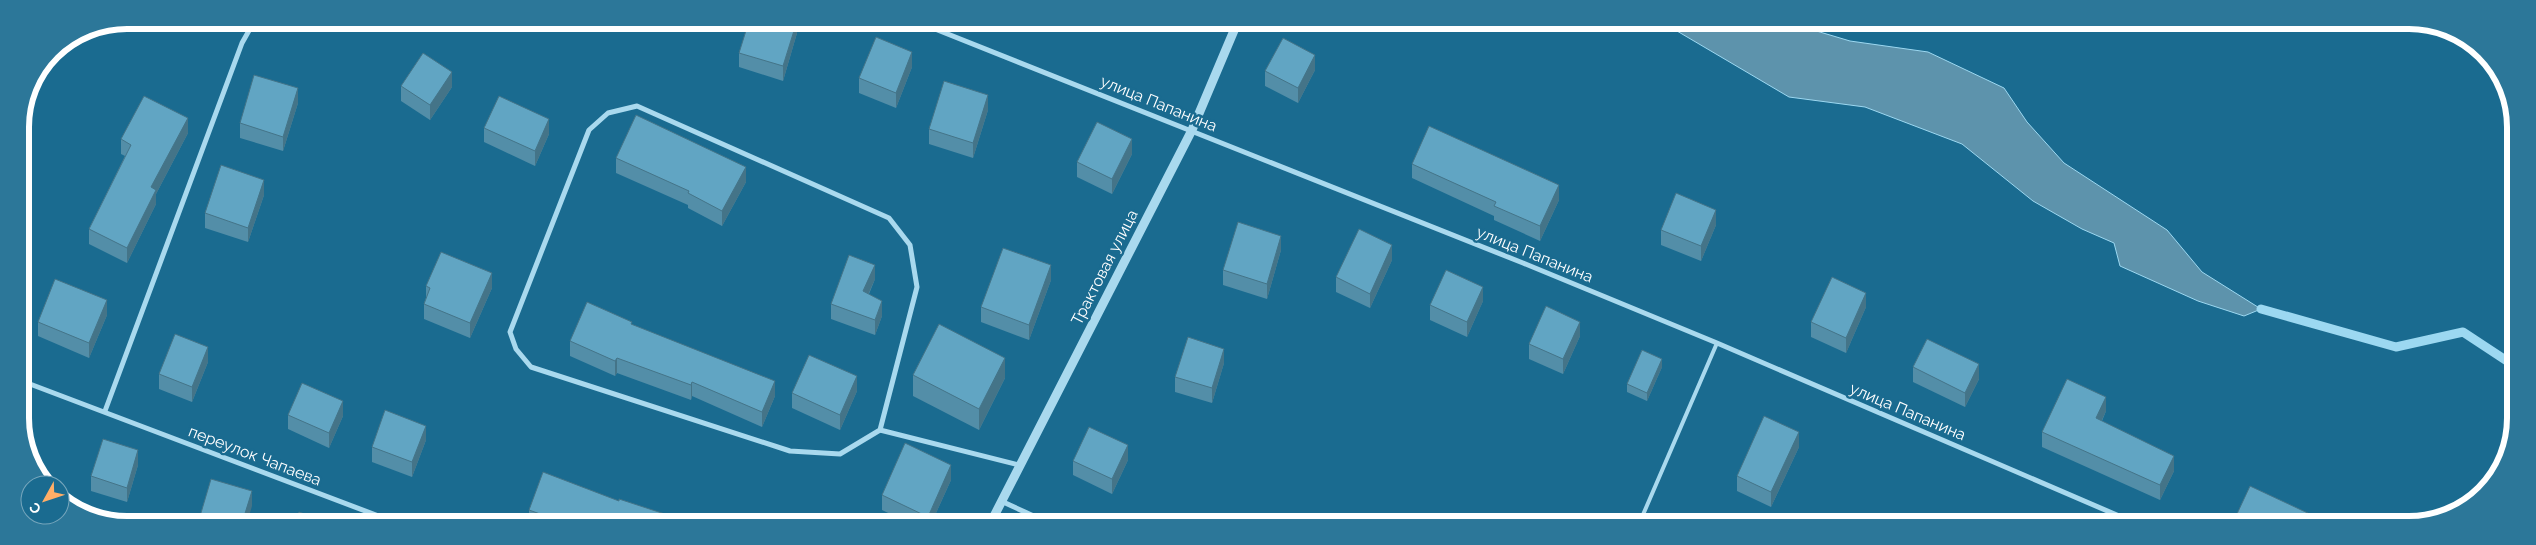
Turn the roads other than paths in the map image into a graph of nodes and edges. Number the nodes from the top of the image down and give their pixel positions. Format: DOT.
graph roads {
  1 [pos="250,29"];
  2 [pos="935,29"];
  3 [pos="1235,29"];
  4 [pos="1192,130"];
  5 [pos="1717,343"];
  6 [pos="29,383"];
  7 [pos="105,411"];
  8 [pos="880,430"];
  9 [pos="1019,465"];
  10 [pos="1001,501"];
  11 [pos="379,516"];
  12 [pos="994,516"];
  13 [pos="1034,516"];
  14 [pos="1642,516"];
  15 [pos="2119,516"];
  1 -- 7 [label="street"];
  2 -- 4 [label="street, улица Папанина"];
  3 -- 4 [label="street, Трактовая улица"];
  4 -- 5 [label="street, улица Папанина"];
  4 -- 9 [label="street, Трактовая улица"];
  5 -- 14 [label="lane"];
  5 -- 15 [label="street, улица Папанина"];
  6 -- 7 [label="street, переулок Чапаева"];
  7 -- 11 [label="street, переулок Чапаева"];
  8 -- 8 [label="street"];
  8 -- 9 [label="street"];
  9 -- 10 [label="street, Трактовая улица"];
  10 -- 12 [label="street, Трактовая улица"];
  10 -- 13 [label="street"];
}
